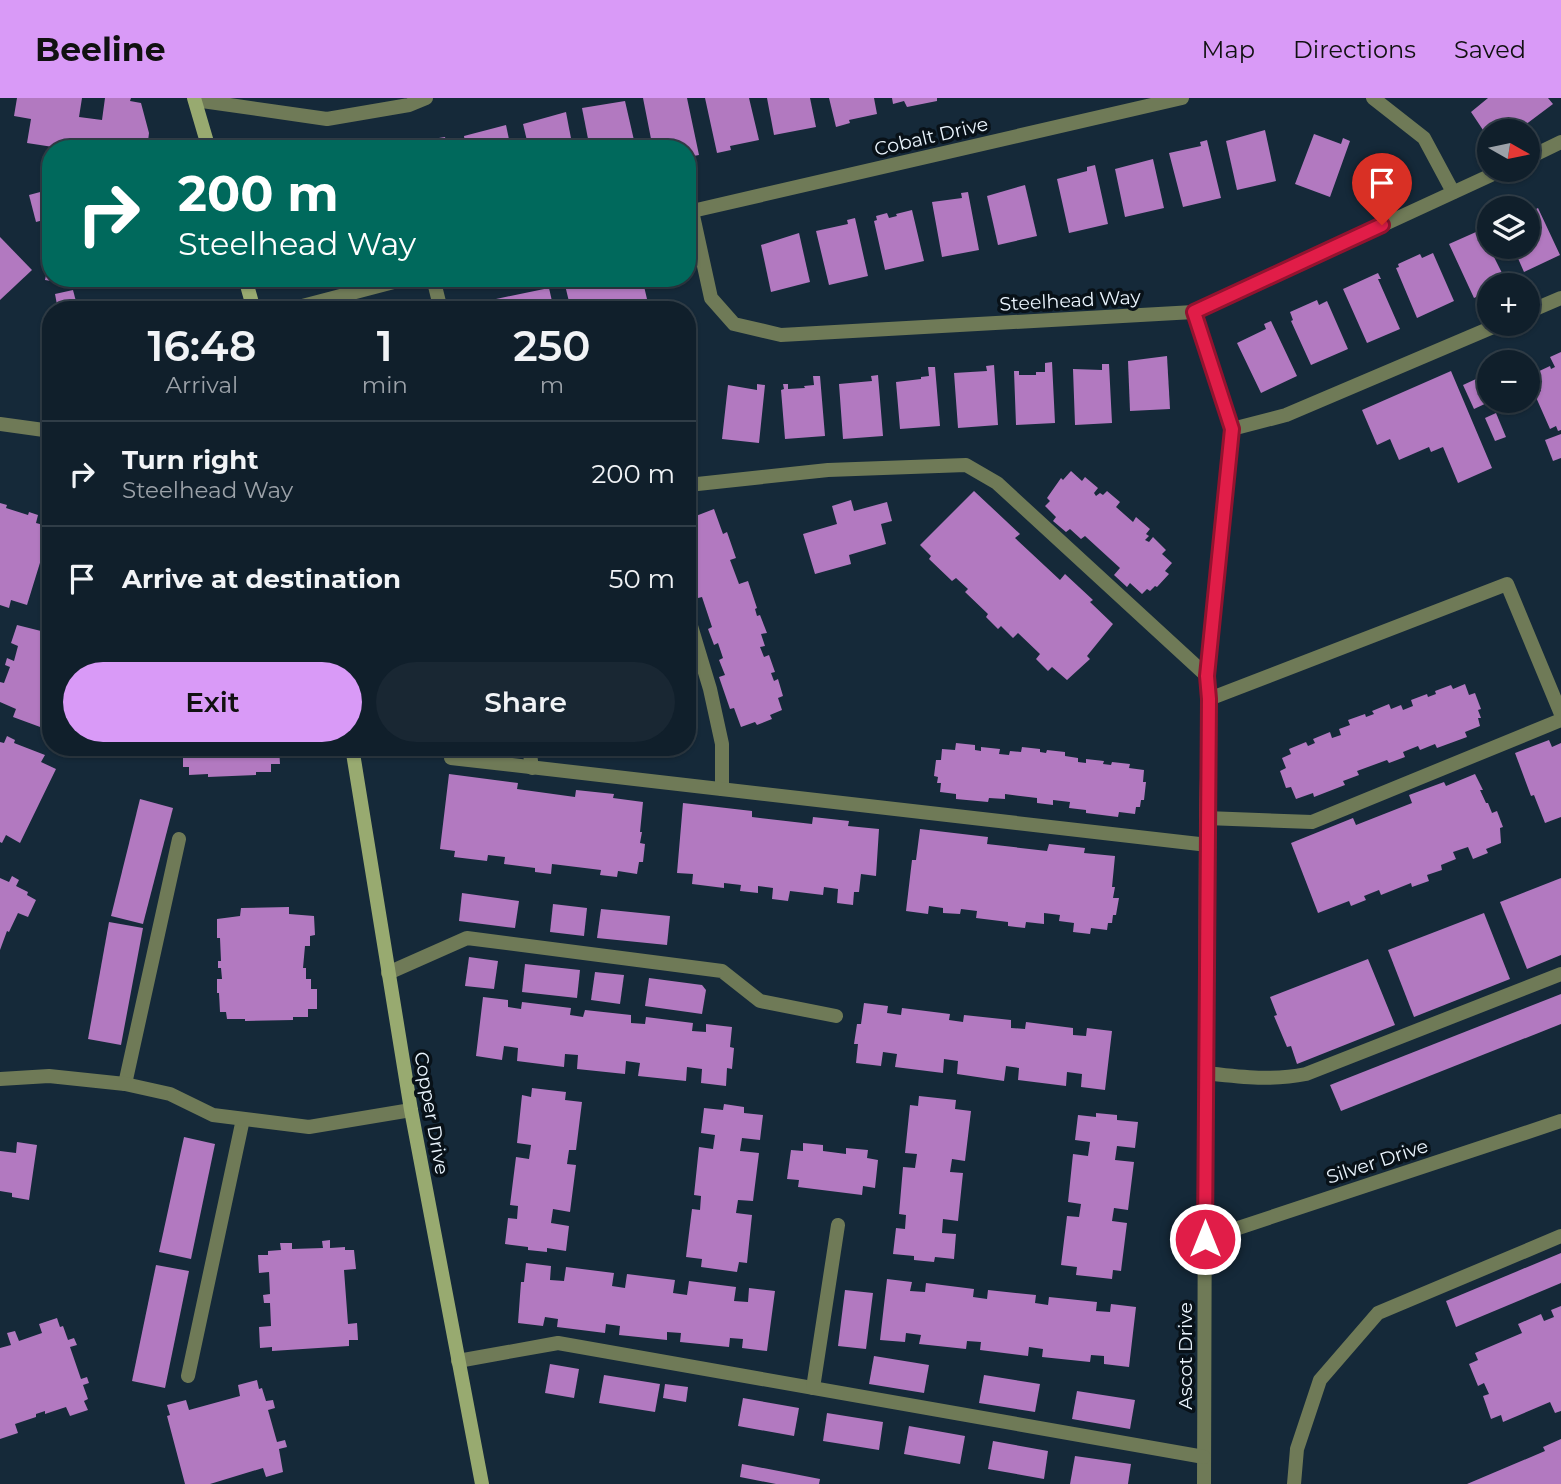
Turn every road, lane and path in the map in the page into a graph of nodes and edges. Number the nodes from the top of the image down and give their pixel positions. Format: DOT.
graph roads {
  1 [pos="426,98"];
  2 [pos="1182,98"];
  3 [pos="1373,98"];
  4 [pos="195,99"];
  5 [pos="206,140"];
  6 [pos="1561,142"];
  7 [pos="1540,152"];
  8 [pos="1477,181"];
  9 [pos="1453,192"];
  10 [pos="696,211"];
  11 [pos="696,237"];
  12 [pos="375,287"];
  13 [pos="1561,298"];
  14 [pos="321,301"];
  15 [pos="1540,307"];
  16 [pos="1194,312"];
  17 [pos="1477,334"];
  18 [pos="0,424"];
  19 [pos="1232,429"];
  20 [pos="42,430"];
  21 [pos="696,484"];
  22 [pos="696,643"];
  23 [pos="1207,676"];
  24 [pos="1209,699"];
  25 [pos="1561,714"];
  26 [pos="1561,720"];
  27 [pos="353,756"];
  28 [pos="530,756"];
  29 [pos="451,758"];
  30 [pos="532,768"];
  31 [pos="722,789"];
  32 [pos="1206,818"];
  33 [pos="179,839"];
  34 [pos="1208,845"];
  35 [pos="388,973"];
  36 [pos="1561,974"];
  37 [pos="836,1016"];
  38 [pos="1206,1073"];
  39 [pos="0,1079"];
  40 [pos="125,1084"];
  41 [pos="411,1110"];
  42 [pos="243,1119"];
  43 [pos="1561,1121"];
  44 [pos="838,1224"];
  45 [pos="1561,1236"];
  46 [pos="1205,1239"];
  47 [pos="458,1361"];
  48 [pos="188,1376"];
  49 [pos="813,1388"];
  50 [pos="1204,1457"];
  51 [pos="482,1484"];
  52 [pos="1204,1484"];
  53 [pos="1294,1484"];
  1 -- 4 [label="street"];
  2 -- 10 [label="street, Cobalt Drive"];
  3 -- 9 [label="street"];
  4 -- 5 [label="street"];
  6 -- 7 [label="street"];
  8 -- 9 [label="street, Steelhead Way"];
  9 -- 16 [label="street, Steelhead Way"];
  11 -- 16 [label="street, Steelhead Way"];
  12 -- 14 [label="street"];
  13 -- 15 [label="street"];
  16 -- 19 [label="street, Ascot Drive"];
  17 -- 19 [label="street"];
  18 -- 20 [label="street"];
  19 -- 23 [label="street, Ascot Drive"];
  21 -- 23 [label="street"];
  22 -- 31 [label="street"];
  23 -- 24 [label="street, Ascot Drive"];
  24 -- 25 [label="street"];
  24 -- 32 [label="street, Ascot Drive"];
  26 -- 32 [label="street"];
  27 -- 35 [label="street, Copper Drive"];
  28 -- 30 [label="street"];
  29 -- 30 [label="street"];
  30 -- 31 [label="street"];
  31 -- 34 [label="street"];
  32 -- 34 [label="street, Ascot Drive"];
  33 -- 40 [label="street"];
  34 -- 38 [label="street, Ascot Drive"];
  35 -- 37 [label="street"];
  35 -- 41 [label="street, Copper Drive"];
  36 -- 38 [label="street"];
  38 -- 46 [label="street, Ascot Drive"];
  39 -- 40 [label="street"];
  40 -- 42 [label="street"];
  41 -- 42 [label="street"];
  41 -- 47 [label="street, Copper Drive"];
  42 -- 48 [label="street"];
  43 -- 46 [label="street, Silver Drive"];
  44 -- 49 [label="street"];
  45 -- 53 [label="street"];
  46 -- 50 [label="street, Ascot Drive"];
  47 -- 49 [label="street"];
  47 -- 51 [label="street, Copper Drive"];
  49 -- 50 [label="street"];
  50 -- 52 [label="street, Ascot Drive"];
}
